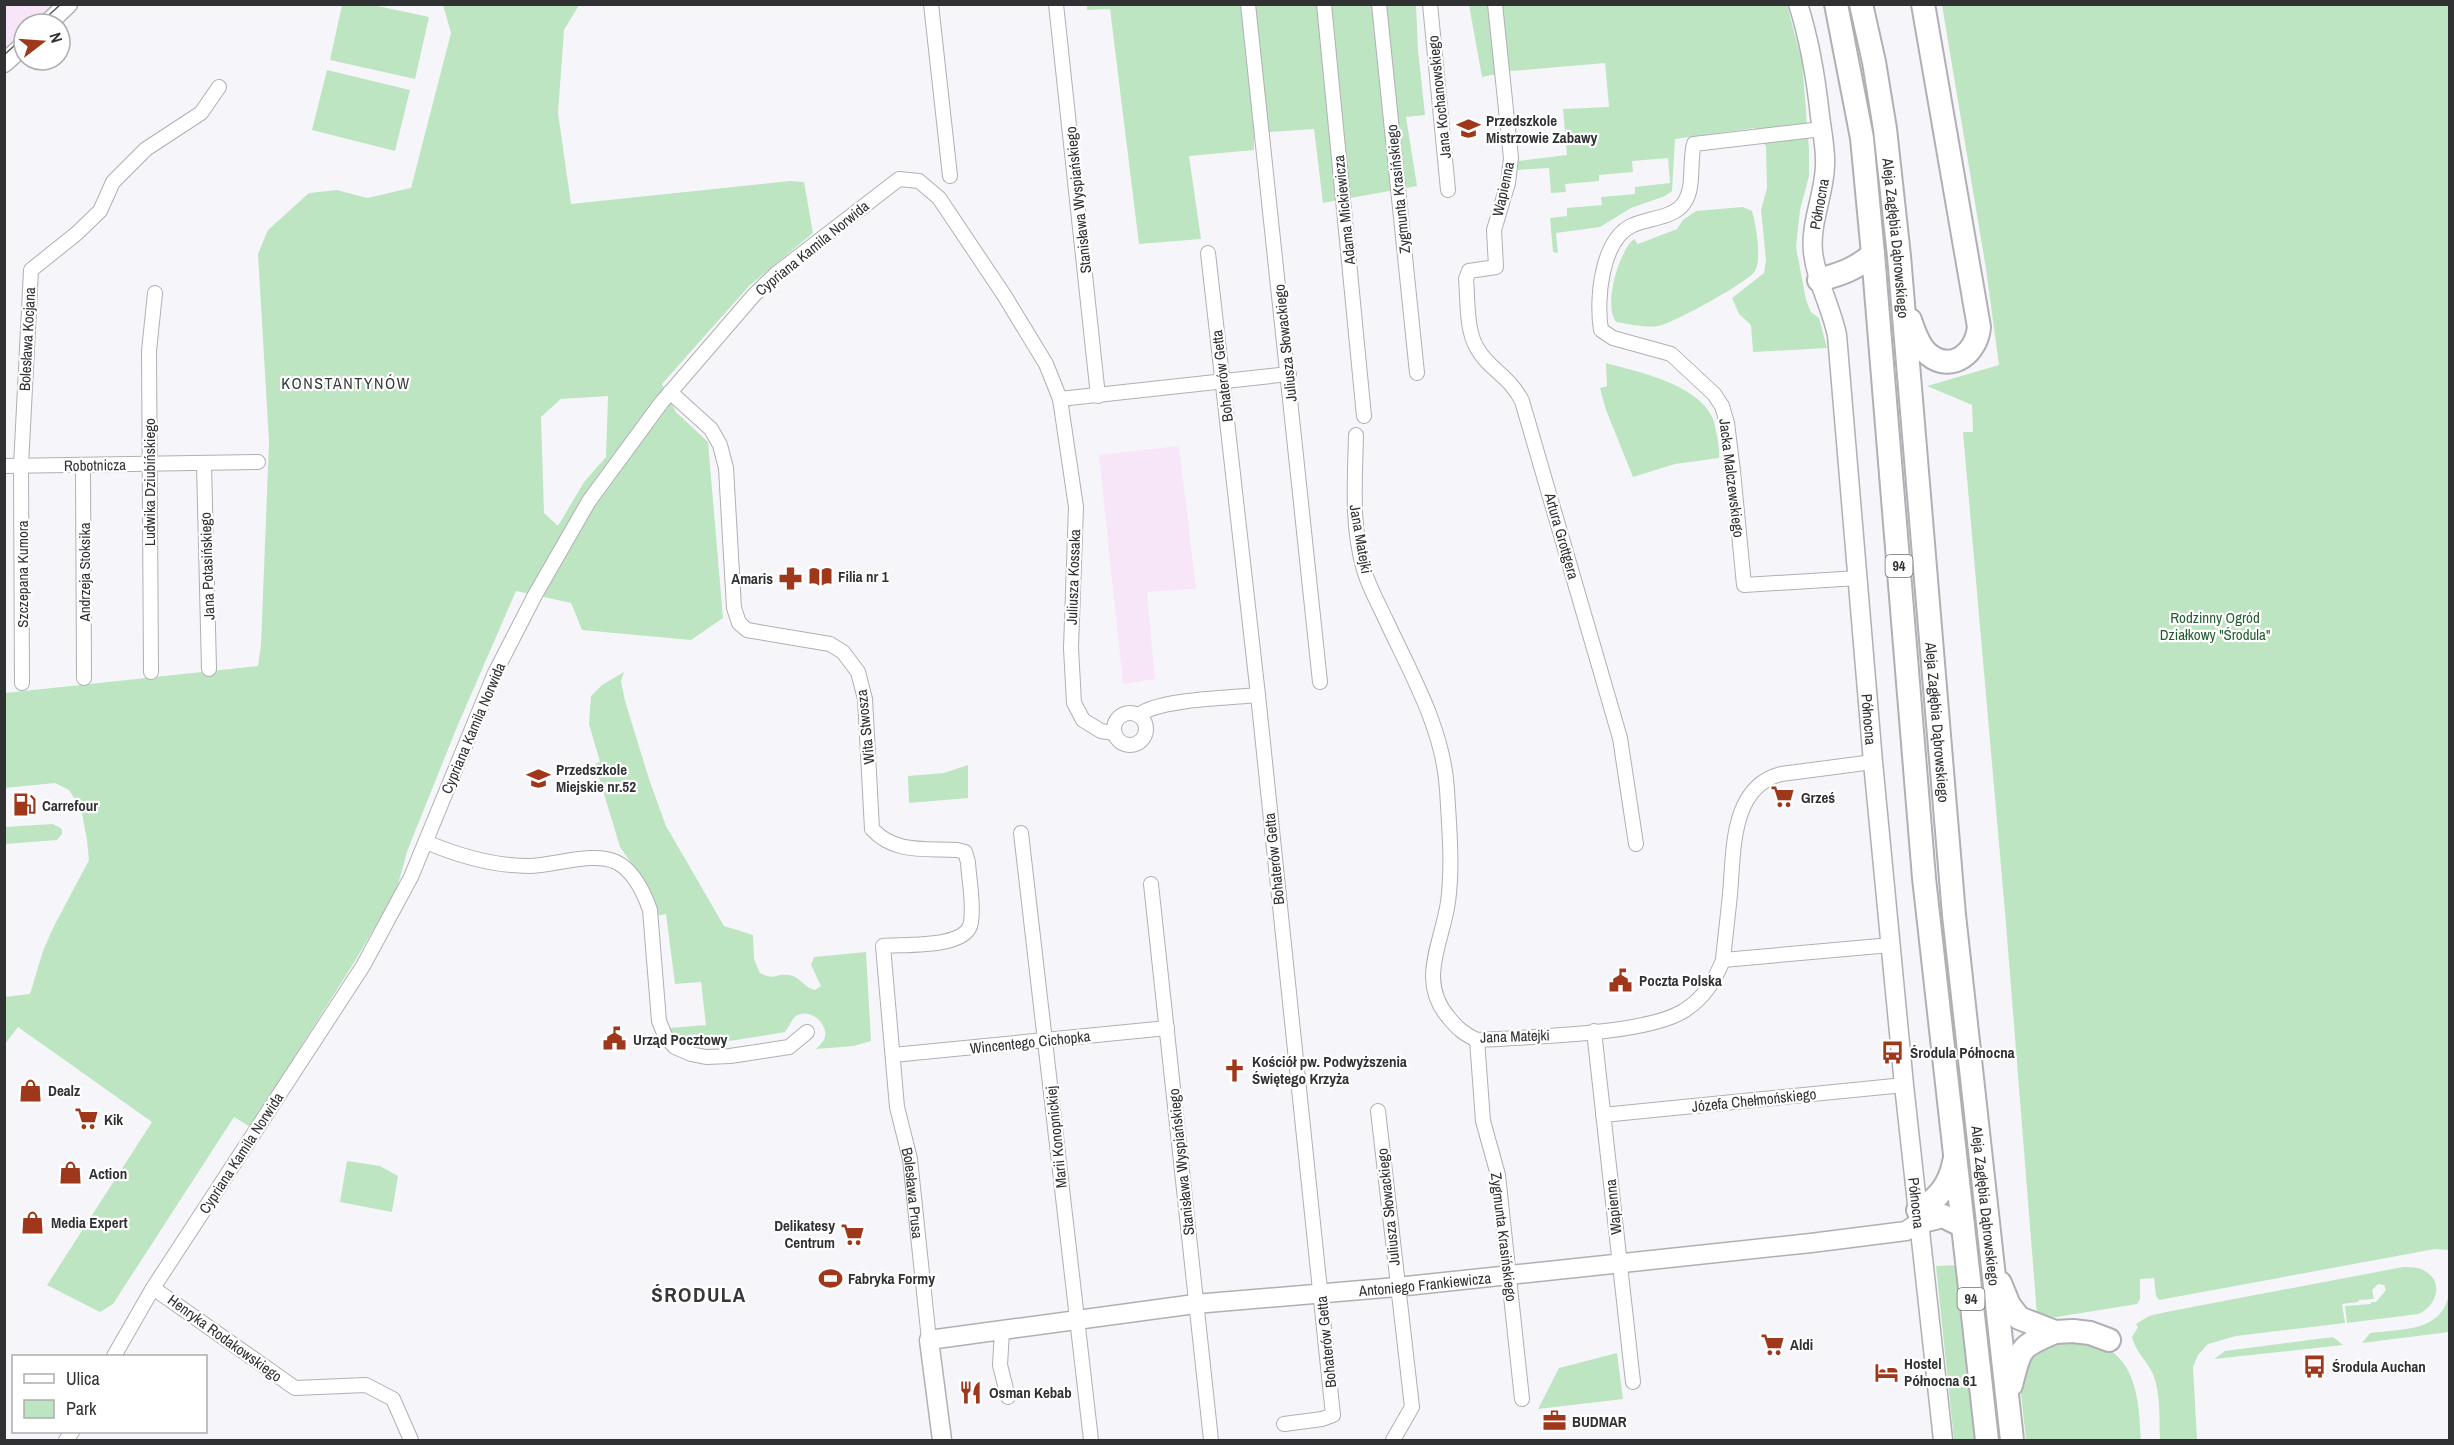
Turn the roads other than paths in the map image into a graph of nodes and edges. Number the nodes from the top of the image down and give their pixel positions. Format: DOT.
graph roads {
  1 [pos="931,4"];
  2 [pos="1056,4"];
  3 [pos="1248,4"];
  4 [pos="1324,4"];
  5 [pos="1379,4"];
  6 [pos="1430,4"];
  7 [pos="1495,4"];
  8 [pos="1798,4"];
  9 [pos="1836,4"];
  10 [pos="1862,4"];
  11 [pos="1923,4"];
  12 [pos="219,87"];
  13 [pos="1822,129"];
  14 [pos="950,176"];
  15 [pos="919,181"];
  16 [pos="1448,190"];
  17 [pos="1208,253"];
  18 [pos="1873,254"];
  19 [pos="1496,267"];
  20 [pos="1819,280"];
  21 [pos="155,293"];
  22 [pos="1902,297"];
  23 [pos="1417,373"];
  24 [pos="1288,374"];
  25 [pos="1222,380"];
  26 [pos="670,392"];
  27 [pos="1098,396"];
  28 [pos="1060,399"];
  29 [pos="1364,416"];
  30 [pos="1356,435"];
  31 [pos="258,462"];
  32 [pos="148,464"];
  33 [pos="204,464"];
  34 [pos="4,466"];
  35 [pos="21,466"];
  36 [pos="83,466"];
  37 [pos="1858,578"];
  38 [pos="209,669"];
  39 [pos="151,672"];
  40 [pos="84,678"];
  41 [pos="1320,682"];
  42 [pos="22,683"];
  43 [pos="1258,695"];
  44 [pos="1139,715"];
  45 [pos="1114,733"];
  46 [pos="1873,762"];
  47 [pos="1021,832"];
  48 [pos="426,842"];
  49 [pos="1636,844"];
  50 [pos="1151,884"];
  51 [pos="1891,945"];
  52 [pos="883,946"];
  53 [pos="1722,960"];
  54 [pos="1167,1028"];
  55 [pos="1594,1031"];
  56 [pos="807,1032"];
  57 [pos="1045,1040"];
  58 [pos="1477,1040"];
  59 [pos="893,1055"];
  60 [pos="1904,1085"];
  61 [pos="1378,1111"];
  62 [pos="1603,1115"];
  63 [pos="1955,1158"];
  64 [pos="1919,1216"];
  65 [pos="1963,1226"];
  66 [pos="1619,1263"];
  67 [pos="1993,1272"];
  68 [pos="1510,1274"];
  69 [pos="1397,1287"];
  70 [pos="153,1288"];
  71 [pos="1320,1293"];
  72 [pos="1195,1304"];
  73 [pos="1076,1320"];
  74 [pos="1002,1331"];
  75 [pos="2055,1332"];
  76 [pos="929,1340"];
  77 [pos="2109,1340"];
  78 [pos="115,1355"];
  79 [pos="1633,1382"];
  80 [pos="1008,1397"];
  81 [pos="2007,1398"];
  82 [pos="1522,1399"];
  83 [pos="1284,1424"];
  84 [pos="411,1440"];
  85 [pos="942,1440"];
  86 [pos="1091,1440"];
  87 [pos="1211,1440"];
  88 [pos="1393,1440"];
  89 [pos="1943,1440"];
  90 [pos="1987,1440"];
  91 [pos="2012,1440"];
  1 -- 14 [label="street"];
  2 -- 27 [label="street, Stanisława Wyspiańskiego"];
  3 -- 24 [label="street, Juliusza Słowackiego"];
  4 -- 29 [label="street, Adama Mickiewicza"];
  5 -- 23 [label="street, Zygmunta Krasińskiego"];
  6 -- 16 [label="street, Jana Kochanowskiego"];
  7 -- 19 [label="street, Wapienna"];
  8 -- 13 [label="street, Północna"];
  9 -- 18 [label="main road, Aleja Zagłębia Dąbrowskiego / 94"];
  10 -- 22 [label="main road, Aleja Zagłębia Dąbrowskiego / 94"];
  11 -- 22 [label="main road"];
  12 -- 35 [label="street, Bolesława Kocjana"];
  13 -- 20 [label="street, Północna"];
  13 -- 37 [label="street, Jacka Malczewskiego"];
  15 -- 26 [label="street, Cypriana Kamila Norwida"];
  15 -- 28 [label="street, Juliusza Kossaka"];
  17 -- 25 [label="street, Bohaterów Getta"];
  18 -- 20 [label="main road"];
  18 -- 63 [label="main road, Aleja Zagłębia Dąbrowskiego / 94"];
  19 -- 49 [label="street, Artura Grottgera"];
  20 -- 37 [label="street, Północna"];
  21 -- 32 [label="street, Ludwika Dziubińskiego"];
  22 -- 67 [label="main road, Aleja Zagłębia Dąbrowskiego / 94"];
  24 -- 25 [label="street"];
  24 -- 41 [label="street, Juliusza Słowackiego"];
  25 -- 27 [label="street"];
  25 -- 43 [label="street, Bohaterów Getta"];
  26 -- 48 [label="street, Cypriana Kamila Norwida"];
  26 -- 52 [label="street, Wita Stwosza"];
  27 -- 28 [label="street"];
  28 -- 45 [label="street, Juliusza Kossaka"];
  30 -- 58 [label="street, Jana Matejki"];
  31 -- 33 [label="street, Robotnicza"];
  32 -- 33 [label="street, Robotnicza"];
  32 -- 36 [label="street, Robotnicza"];
  32 -- 39 [label="street, Ludwika Dziubińskiego"];
  33 -- 38 [label="street, Jana Potasińskiego"];
  34 -- 35 [label="street, Robotnicza"];
  35 -- 36 [label="street, Robotnicza"];
  35 -- 42 [label="street, Szczepana Kumora"];
  36 -- 40 [label="street, Andrzeja Stoksika"];
  37 -- 46 [label="street, Północna"];
  43 -- 44 [label="street"];
  43 -- 71 [label="street, Bohaterów Getta"];
  44 -- 45 [label="street"];
  44 -- 45 [label="street"];
  46 -- 51 [label="street, Północna"];
  46 -- 53 [label="street, Jana Matejki"];
  47 -- 57 [label="street, Marii Konopnickiej"];
  48 -- 56 [label="street"];
  48 -- 70 [label="street, Cypriana Kamila Norwida"];
  50 -- 54 [label="street, Stanisława Wyspiańskiego"];
  51 -- 53 [label="street"];
  51 -- 60 [label="street, Północna"];
  52 -- 59 [label="street, Bolesława Prusa"];
  53 -- 55 [label="street, Jana Matejki"];
  54 -- 57 [label="street, Wincentego Cichopka"];
  54 -- 72 [label="street, Stanisława Wyspiańskiego"];
  55 -- 58 [label="street, Jana Matejki"];
  55 -- 62 [label="street, Wapienna"];
  57 -- 59 [label="street, Wincentego Cichopka"];
  57 -- 73 [label="street, Marii Konopnickiej"];
  58 -- 68 [label="street, Zygmunta Krasińskiego"];
  59 -- 76 [label="street, Bolesława Prusa"];
  60 -- 62 [label="street, Józefa Chełmońskiego"];
  60 -- 64 [label="street, Północna"];
  61 -- 69 [label="street, Juliusza Słowackiego"];
  62 -- 66 [label="street, Wapienna"];
  63 -- 64 [label="main road"];
  63 -- 65 [label="main road, Aleja Zagłębia Dąbrowskiego / 94"];
  64 -- 65 [label="main road"];
  64 -- 66 [label="street, Antoniego Frankiewicza"];
  64 -- 89 [label="street, Północna"];
  65 -- 90 [label="main road, Aleja Zagłębia Dąbrowskiego / 94"];
  66 -- 68 [label="street, Antoniego Frankiewicza"];
  66 -- 79 [label="street, Wapienna"];
  67 -- 75 [label="main road"];
  67 -- 81 [label="main road, Aleja Zagłębia Dąbrowskiego / 94"];
  68 -- 69 [label="street, Antoniego Frankiewicza"];
  68 -- 82 [label="street, Zygmunta Krasińskiego"];
  69 -- 71 [label="street, Antoniego Frankiewicza"];
  69 -- 88 [label="street, Juliusza Słowackiego"];
  70 -- 78 [label="street, Cypriana Kamila Norwida"];
  70 -- 84 [label="street, Henryka Rodakowskiego"];
  71 -- 72 [label="street, Antoniego Frankiewicza"];
  71 -- 83 [label="street, Bohaterów Getta"];
  72 -- 73 [label="street, Antoniego Frankiewicza"];
  72 -- 87 [label="street, Stanisława Wyspiańskiego"];
  73 -- 74 [label="street, Antoniego Frankiewicza"];
  73 -- 86 [label="street, Marii Konopnickiej"];
  74 -- 76 [label="street, Antoniego Frankiewicza"];
  74 -- 80 [label="street"];
  75 -- 77 [label="main road"];
  75 -- 81 [label="main road"];
  76 -- 85 [label="street, Bolesława Prusa"];
  81 -- 91 [label="main road, Aleja Zagłębia Dąbrowskiego / 94"];
}
